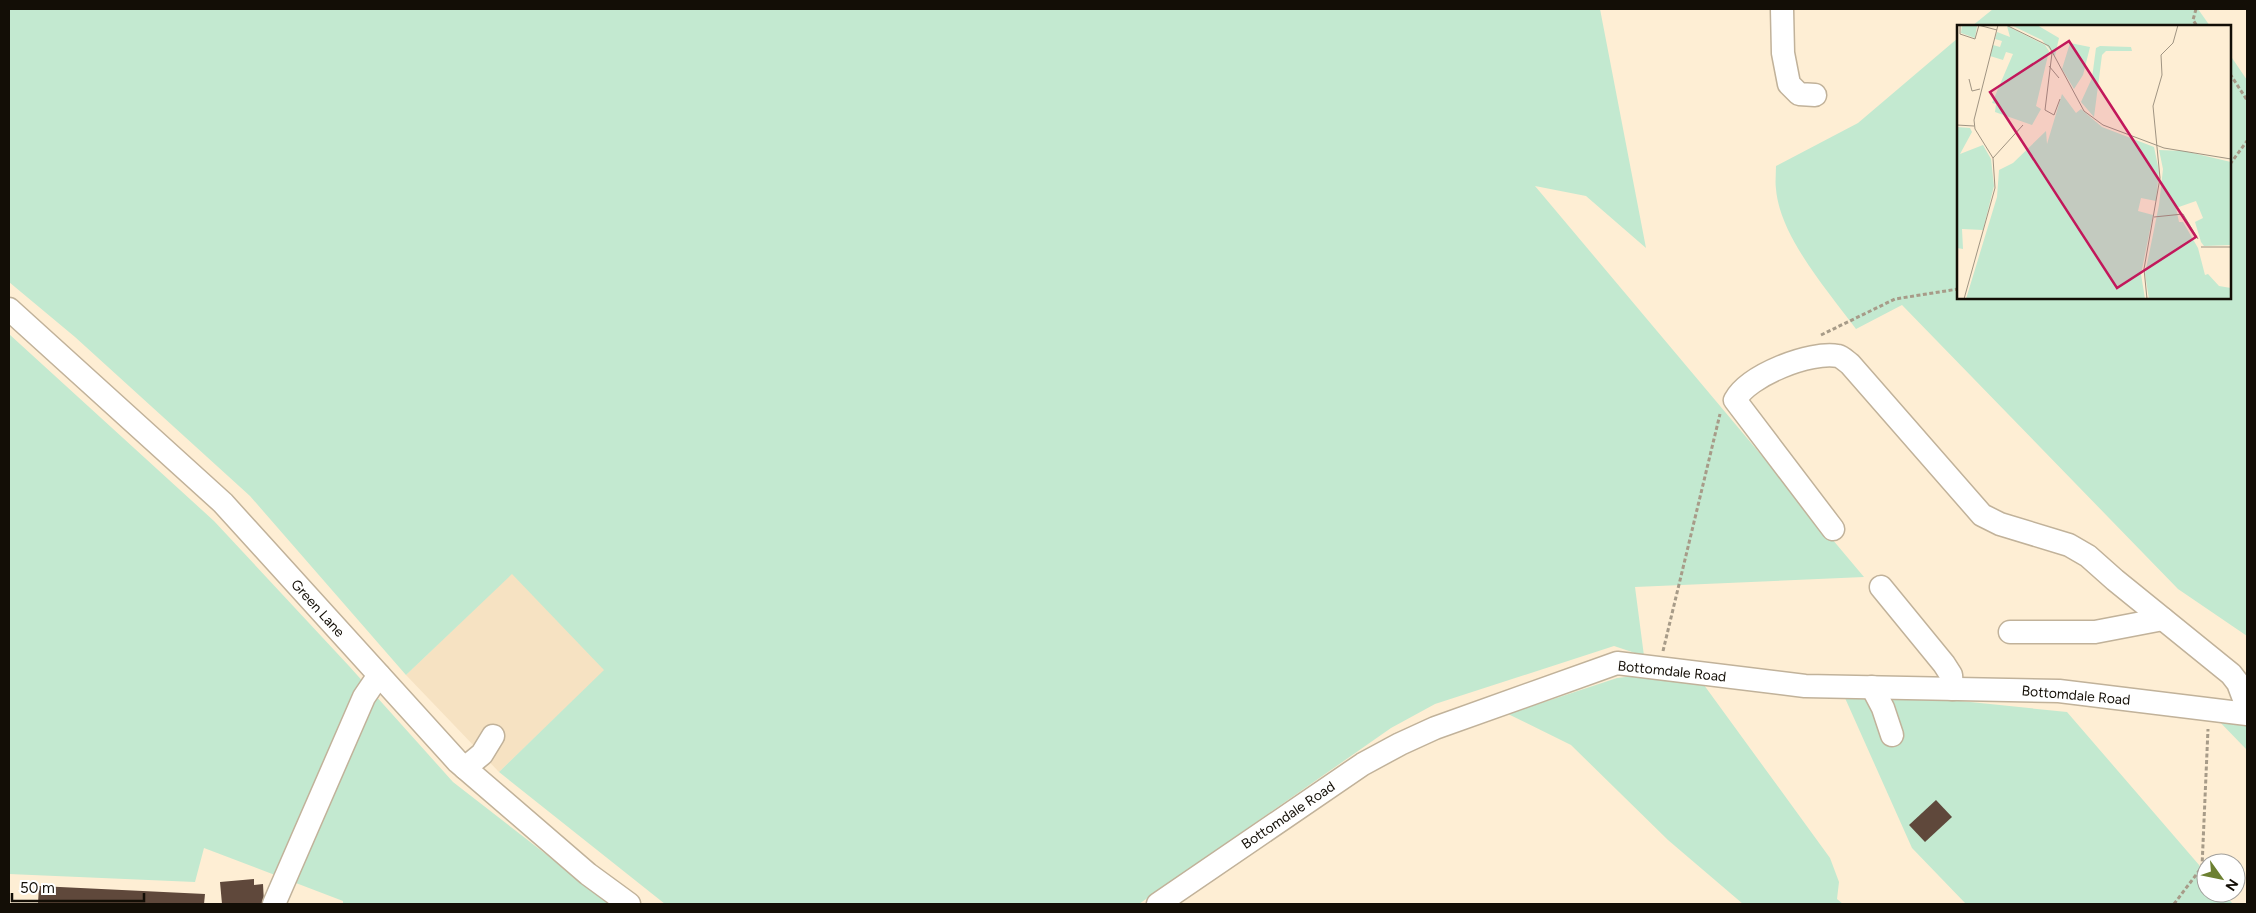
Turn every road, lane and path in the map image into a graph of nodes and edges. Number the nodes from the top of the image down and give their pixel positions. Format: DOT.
graph roads {
  1 [pos="1782,9"];
  2 [pos="2196,9"];
  3 [pos="2196,25"];
  4 [pos="2231,76"];
  5 [pos="1815,95"];
  6 [pos="2247,100"];
  7 [pos="2247,141"];
  8 [pos="2231,163"];
  9 [pos="9,309"];
  10 [pos="1833,529"];
  11 [pos="1881,587"];
  12 [pos="2163,618"];
  13 [pos="2010,632"];
  14 [pos="379,674"];
  15 [pos="1872,687"];
  16 [pos="1952,689"];
  17 [pos="2247,707"];
  18 [pos="2209,709"];
  19 [pos="2247,714"];
  20 [pos="1892,735"];
  21 [pos="493,736"];
  22 [pos="466,768"];
  23 [pos="274,904"];
  24 [pos="629,904"];
  25 [pos="1158,904"];
  26 [pos="2174,904"];
  1 -- 5 [label="street"];
  2 -- 3 [label="path"];
  4 -- 6 [label="path"];
  7 -- 8 [label="path"];
  9 -- 14 [label="street, Green Lane"];
  10 -- 12 [label="street"];
  11 -- 16 [label="street"];
  12 -- 13 [label="street"];
  12 -- 17 [label="street"];
  14 -- 22 [label="street, Green Lane"];
  14 -- 23 [label="street"];
  15 -- 16 [label="street, Bottomdale Road"];
  15 -- 20 [label="street"];
  15 -- 25 [label="street, Bottomdale Road"];
  16 -- 18 [label="street, Bottomdale Road"];
  18 -- 19 [label="street, Bottomdale Road"];
  18 -- 26 [label="path"];
  21 -- 22 [label="street"];
  22 -- 24 [label="street, Green Lane"];
}
